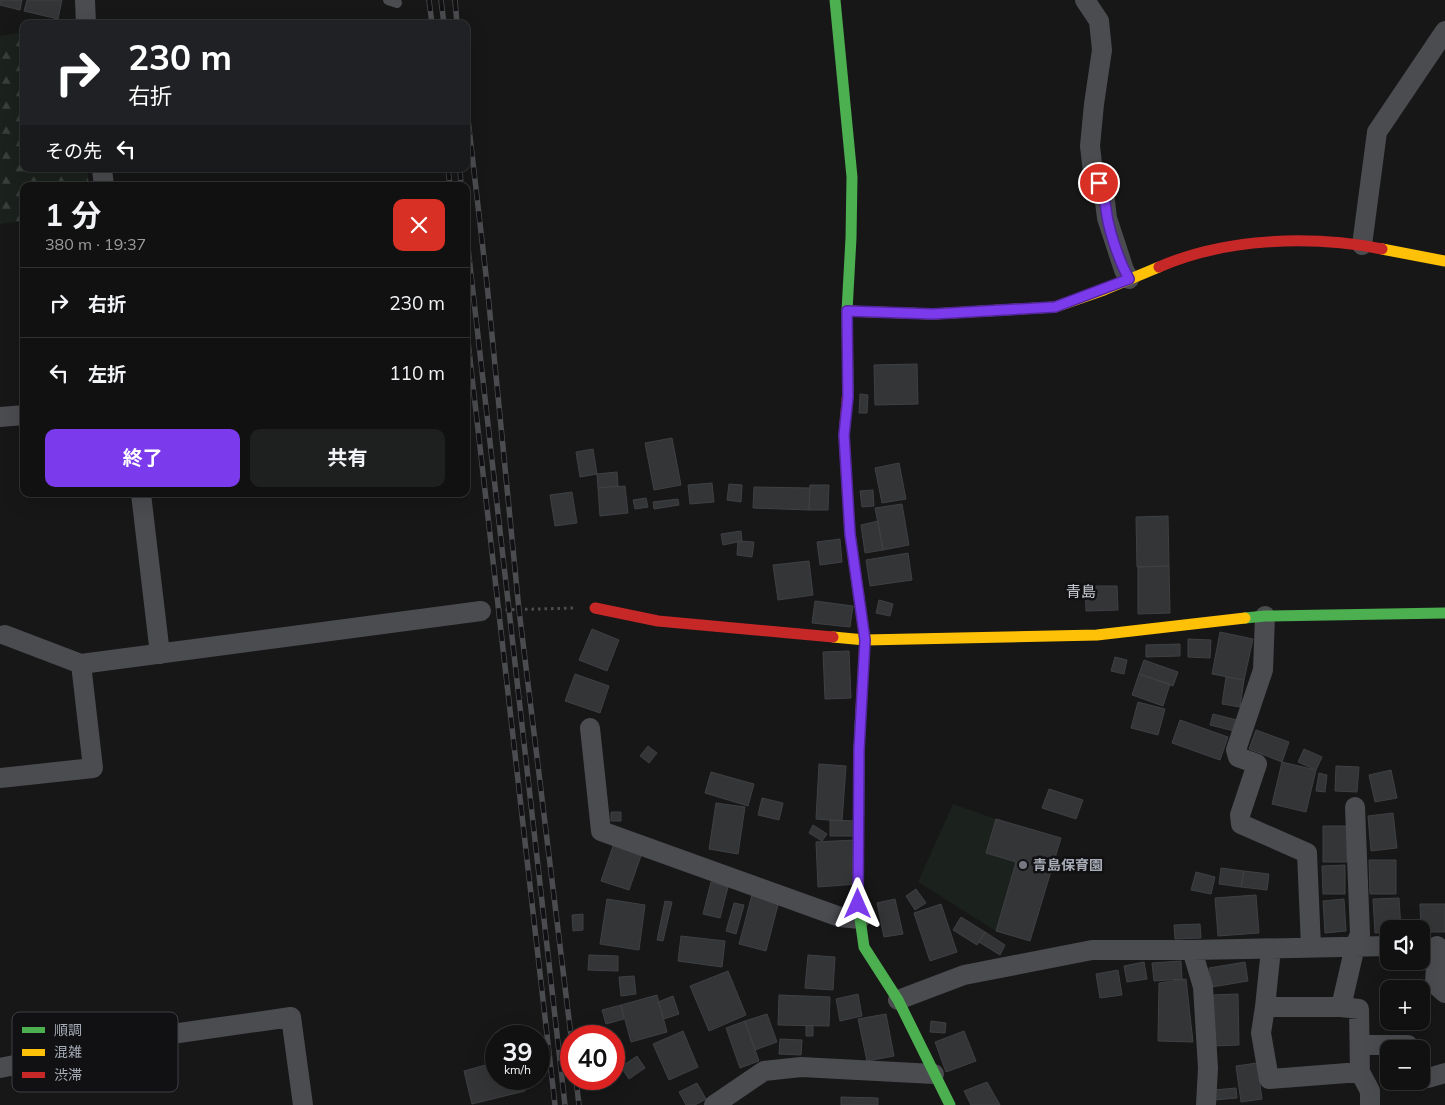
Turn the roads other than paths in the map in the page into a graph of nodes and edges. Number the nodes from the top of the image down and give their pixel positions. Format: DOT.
graph roads {
  1 [pos="85,0"];
  2 [pos="835,0"];
  3 [pos="1085,0"];
  4 [pos="86,20"];
  5 [pos="1445,31"];
  6 [pos="1362,246"];
  7 [pos="1445,260"];
  8 [pos="1129,279"];
  9 [pos="847,311"];
  10 [pos="20,415"];
  11 [pos="0,417"];
  12 [pos="141,497"];
  13 [pos="596,608"];
  14 [pos="481,611"];
  15 [pos="1445,613"];
  16 [pos="1265,616"];
  17 [pos="5,635"];
  18 [pos="865,640"];
  19 [pos="160,654"];
  20 [pos="81,664"];
  21 [pos="590,728"];
  22 [pos="0,778"];
  23 [pos="1355,807"];
  24 [pos="860,919"];
  25 [pos="1355,946"];
  26 [pos="1380,946"];
  27 [pos="1434,946"];
  28 [pos="1310,947"];
  29 [pos="1271,949"];
  30 [pos="1192,950"];
  31 [pos="1445,993"];
  32 [pos="898,1000"];
  33 [pos="1265,1007"];
  34 [pos="1341,1007"];
  35 [pos="178,1033"];
  36 [pos="1360,1045"];
  37 [pos="1380,1045"];
  38 [pos="1360,1072"];
  39 [pos="1445,1073"];
  40 [pos="934,1074"];
  41 [pos="1430,1077"];
  42 [pos="303,1105"];
  43 [pos="714,1105"];
  44 [pos="950,1105"];
  45 [pos="1206,1105"];
  46 [pos="1370,1105"];
  1 -- 4 [label="street"];
  2 -- 9 [label="street"];
  3 -- 8 [label="street"];
  5 -- 6 [label="street"];
  6 -- 7 [label="street"];
  6 -- 8 [label="street"];
  8 -- 9 [label="street"];
  9 -- 18 [label="street"];
  10 -- 11 [label="street"];
  12 -- 19 [label="street"];
  13 -- 18 [label="street"];
  14 -- 19 [label="street"];
  15 -- 16 [label="street"];
  16 -- 18 [label="street"];
  16 -- 28 [label="street"];
  17 -- 20 [label="street"];
  18 -- 24 [label="street"];
  19 -- 20 [label="street"];
  20 -- 22 [label="street"];
  21 -- 24 [label="street"];
  23 -- 25 [label="street"];
  24 -- 32 [label="street"];
  25 -- 26 [label="street"];
  25 -- 28 [label="street"];
  25 -- 34 [label="street"];
  27 -- 31 [label="street"];
  28 -- 29 [label="street"];
  29 -- 30 [label="street"];
  29 -- 33 [label="street"];
  30 -- 32 [label="street"];
  30 -- 45 [label="street"];
  32 -- 40 [label="street"];
  33 -- 34 [label="street"];
  33 -- 38 [label="street"];
  34 -- 36 [label="street"];
  35 -- 42 [label="street"];
  36 -- 37 [label="street"];
  36 -- 38 [label="street"];
  38 -- 46 [label="street"];
  39 -- 41 [label="street"];
  40 -- 43 [label="street"];
  40 -- 44 [label="street"];
}
